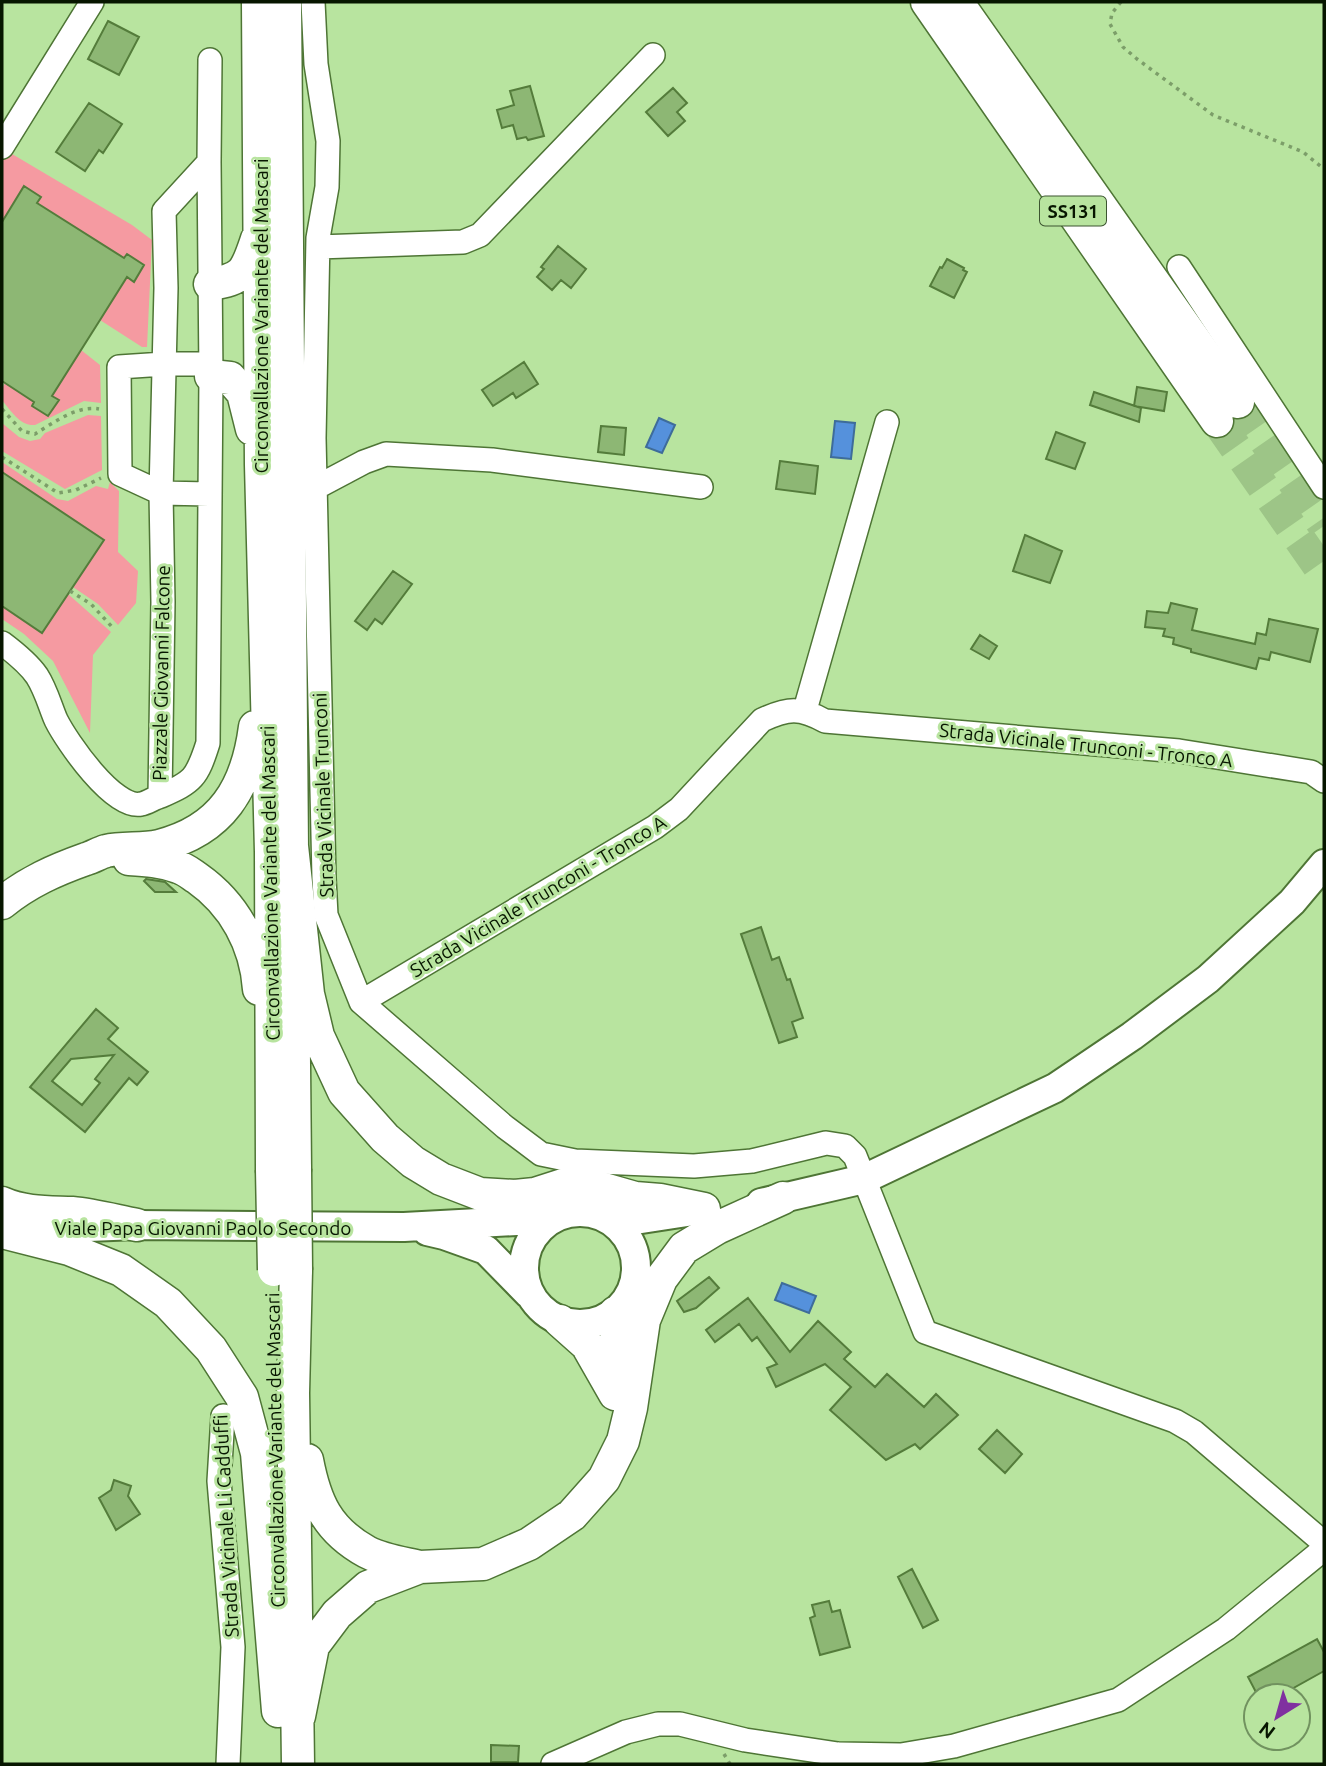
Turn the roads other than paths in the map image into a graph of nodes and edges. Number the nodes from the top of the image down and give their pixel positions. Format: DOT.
graph roads {
  1 [pos="92,2"];
  2 [pos="258,2"];
  3 [pos="285,2"];
  4 [pos="313,2"];
  5 [pos="928,2"];
  6 [pos="957,2"];
  7 [pos="653,55"];
  8 [pos="210,60"];
  9 [pos="2,147"];
  10 [pos="209,162"];
  11 [pos="260,231"];
  12 [pos="318,247"];
  13 [pos="1179,267"];
  14 [pos="210,284"];
  15 [pos="164,364"];
  16 [pos="211,370"];
  17 [pos="887,422"];
  18 [pos="261,465"];
  19 [pos="701,487"];
  20 [pos="315,488"];
  21 [pos="1324,488"];
  22 [pos="161,493"];
  23 [pos="209,494"];
  24 [pos="264,554"];
  25 [pos="2,625"];
  26 [pos="2,643"];
  27 [pos="805,710"];
  28 [pos="1324,781"];
  29 [pos="150,800"];
  30 [pos="292,846"];
  31 [pos="86,860"];
  32 [pos="1324,864"];
  33 [pos="2,903"];
  34 [pos="361,1002"];
  35 [pos="283,1169"];
  36 [pos="864,1179"];
  37 [pos="783,1198"];
  38 [pos="2,1203"];
  39 [pos="716,1210"];
  40 [pos="552,1219"];
  41 [pos="607,1219"];
  42 [pos="138,1225"];
  43 [pos="404,1227"];
  44 [pos="2,1231"];
  45 [pos="285,1270"];
  46 [pos="635,1284"];
  47 [pos="532,1298"];
  48 [pos="615,1312"];
  49 [pos="560,1321"];
  50 [pos="293,1393"];
  51 [pos="620,1406"];
  52 [pos="223,1416"];
  53 [pos="604,1479"];
  54 [pos="1324,1543"];
  55 [pos="1324,1549"];
  56 [pos="419,1567"];
  57 [pos="288,1714"];
  58 [pos="228,1764"];
  59 [pos="276,1764"];
  60 [pos="298,1764"];
  61 [pos="554,1764"];
  1 -- 9 [label="street"];
  2 -- 11 [label="highway, Circonvallazione Variante del Mascari"];
  3 -- 30 [label="highway, Circonvallazione Variante del Mascari"];
  4 -- 12 [label="street, Strada Vicinale Trunconi"];
  5 -- 6 [label="highway, SS131"];
  7 -- 12 [label="street"];
  8 -- 10 [label="street, Piazzale Giovanni Falcone"];
  10 -- 14 [label="street, Piazzale Giovanni Falcone"];
  10 -- 15 [label="street, Piazzale Giovanni Falcone"];
  11 -- 14 [label="highway"];
  11 -- 18 [label="highway, Circonvallazione Variante del Mascari"];
  12 -- 20 [label="street, Strada Vicinale Trunconi"];
  13 -- 21 [label="street"];
  14 -- 16 [label="street, Piazzale Giovanni Falcone"];
  15 -- 16 [label="street"];
  15 -- 22 [label="street, Piazzale Giovanni Falcone"];
  15 -- 22 [label="street"];
  16 -- 18 [label="highway"];
  16 -- 23 [label="street, Piazzale Giovanni Falcone"];
  17 -- 27 [label="street"];
  18 -- 24 [label="highway, Circonvallazione Variante del Mascari"];
  19 -- 20 [label="street"];
  20 -- 34 [label="street, Strada Vicinale Trunconi"];
  22 -- 23 [label="street"];
  22 -- 29 [label="street, Piazzale Giovanni Falcone"];
  23 -- 29 [label="street, Piazzale Giovanni Falcone"];
  24 -- 31 [label="highway"];
  24 -- 35 [label="highway, Circonvallazione Variante del Mascari"];
  25 -- 29 [label="street"];
  26 -- 29 [label="street"];
  27 -- 28 [label="street, Strada Vicinale Trunconi - Tronco A"];
  27 -- 34 [label="street, Strada Vicinale Trunconi - Tronco A"];
  30 -- 35 [label="highway, Circonvallazione Variante del Mascari"];
  30 -- 39 [label="highway"];
  31 -- 33 [label="highway"];
  31 -- 35 [label="highway"];
  32 -- 36 [label="main road"];
  34 -- 36 [label="street, Strada Vicinale Trunconi"];
  35 -- 45 [label="highway, Circonvallazione Variante del Mascari, bridge"];
  36 -- 37 [label="main road"];
  36 -- 54 [label="street"];
  37 -- 39 [label="main road"];
  37 -- 53 [label="highway"];
  38 -- 42 [label="highway"];
  39 -- 41 [label="main road"];
  39 -- 46 [label="main road"];
  40 -- 41 [label="main road"];
  40 -- 43 [label="main road, Viale Papa Giovanni Paolo Secondo"];
  40 -- 47 [label="main road"];
  41 -- 46 [label="main road"];
  42 -- 43 [label="main road, Viale Papa Giovanni Paolo Secondo"];
  42 -- 44 [label="main road, Viale Papa Giovanni Paolo Secondo"];
  43 -- 47 [label="main road, Viale Papa Giovanni Paolo Secondo"];
  44 -- 57 [label="highway"];
  45 -- 50 [label="highway, Circonvallazione Variante del Mascari"];
  45 -- 57 [label="highway, Circonvallazione Variante del Mascari"];
  46 -- 48 [label="main road"];
  47 -- 49 [label="main road"];
  48 -- 49 [label="main road"];
  48 -- 51 [label="highway"];
  49 -- 51 [label="highway"];
  50 -- 56 [label="highway"];
  50 -- 57 [label="highway, Circonvallazione Variante del Mascari"];
  51 -- 53 [label="highway"];
  52 -- 58 [label="street, Strada Vicinale Li Cadduffi"];
  53 -- 56 [label="highway"];
  55 -- 61 [label="street"];
  56 -- 57 [label="highway"];
  57 -- 59 [label="highway, Circonvallazione Variante del Mascari"];
  57 -- 60 [label="highway, Circonvallazione Variante del Mascari"];
}
